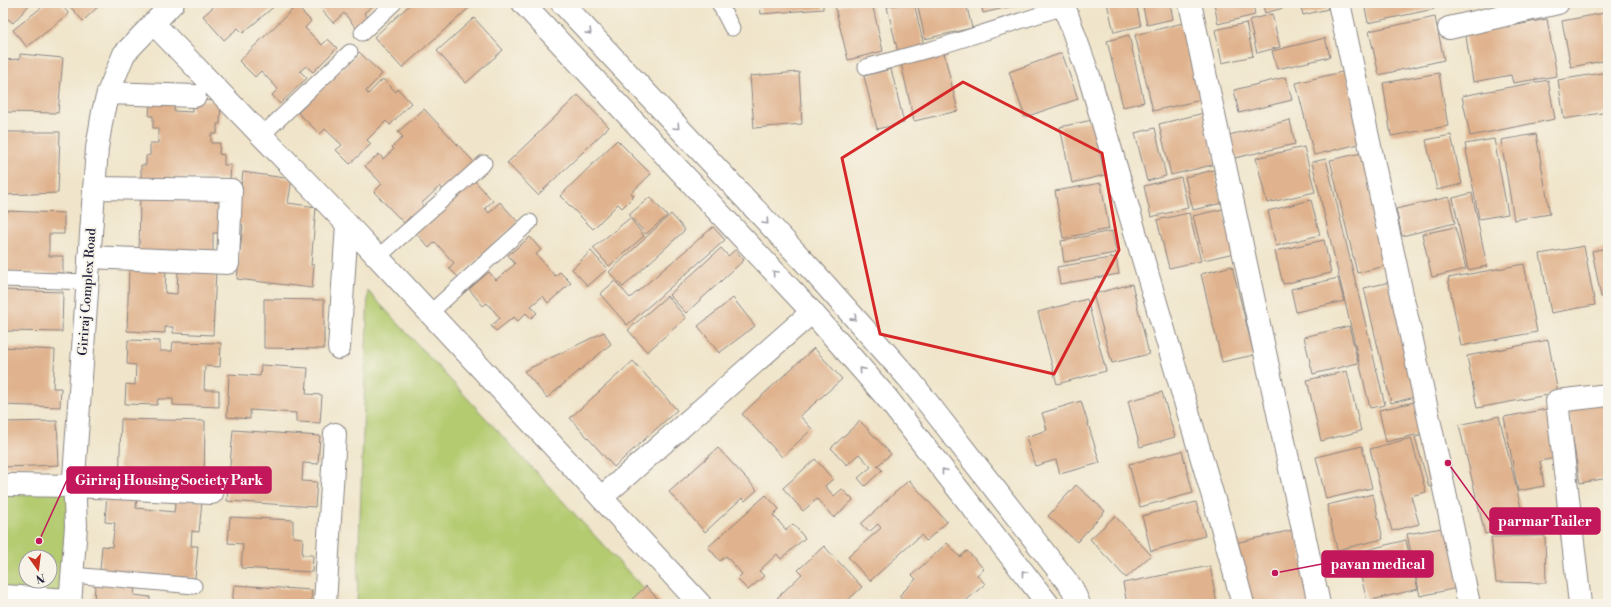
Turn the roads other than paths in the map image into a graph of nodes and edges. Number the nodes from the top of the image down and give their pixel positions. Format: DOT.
graph roads {
  1 [pos="173,3"];
  2 [pos="394,3"];
  3 [pos="523,3"];
  4 [pos="562,3"];
  5 [pos="719,3"];
  6 [pos="1190,3"];
  7 [pos="1339,3"];
  8 [pos="1558,3"];
  9 [pos="1063,5"];
  10 [pos="153,22"];
  11 [pos="732,28"];
  12 [pos="1449,28"];
  13 [pos="362,33"];
  14 [pos="350,52"];
  15 [pos="866,67"];
  16 [pos="108,93"];
  17 [pos="195,96"];
  18 [pos="262,135"];
  19 [pos="484,163"];
  20 [pos="94,188"];
  21 [pos="530,222"];
  22 [pos="347,224"];
  23 [pos="89,257"];
  24 [pos="378,257"];
  25 [pos="3,279"];
  26 [pos="88,282"];
  27 [pos="812,312"];
  28 [pos="430,313"];
  29 [pos="339,348"];
  30 [pos="1608,395"];
  31 [pos="335,434"];
  32 [pos="8,485"];
  33 [pos="74,486"];
  34 [pos="212,493"];
  35 [pos="602,497"];
  36 [pos="72,575"];
  37 [pos="194,586"];
  38 [pos="3,596"];
  39 [pos="70,602"];
  40 [pos="325,604"];
  41 [pos="700,604"];
  42 [pos="1048,604"];
  43 [pos="1079,604"];
  44 [pos="1243,604"];
  45 [pos="1319,604"];
  46 [pos="1469,604"];
  47 [pos="1580,604"];
  1 -- 10 [label="street, Giriraj Complex Road"];
  2 -- 13 [label="lane"];
  27 -- 3 [label="street, one-way"];
  4 -- 43 [label="street, one-way"];
  5 -- 11 [label="lane"];
  6 -- 45 [label="street"];
  7 -- 46 [label="street"];
  8 -- 12 [label="street"];
  9 -- 15 [label="lane"];
  9 -- 44 [label="street"];
  10 -- 16 [label="street, Giriraj Complex Road"];
  10 -- 18 [label="street"];
  14 -- 18 [label="lane"];
  16 -- 17 [label="street"];
  16 -- 20 [label="street, Giriraj Complex Road"];
  18 -- 22 [label="street"];
  19 -- 24 [label="lane"];
  20 -- 23 [label="street, Giriraj Complex Road"];
  20 -- 23 [label="street"];
  21 -- 28 [label="lane"];
  22 -- 24 [label="street"];
  22 -- 29 [label="street"];
  23 -- 26 [label="street, Giriraj Complex Road"];
  24 -- 28 [label="street"];
  25 -- 26 [label="lane"];
  26 -- 33 [label="street, Giriraj Complex Road"];
  27 -- 35 [label="street"];
  42 -- 27 [label="street, one-way"];
  28 -- 35 [label="street"];
  30 -- 47 [label="street"];
  31 -- 40 [label="street"];
  32 -- 33 [label="street"];
  33 -- 34 [label="street"];
  33 -- 36 [label="street, Giriraj Complex Road"];
  35 -- 41 [label="street"];
  36 -- 37 [label="lane"];
  36 -- 39 [label="street, Giriraj Complex Road"];
  38 -- 39 [label="street"];
}
